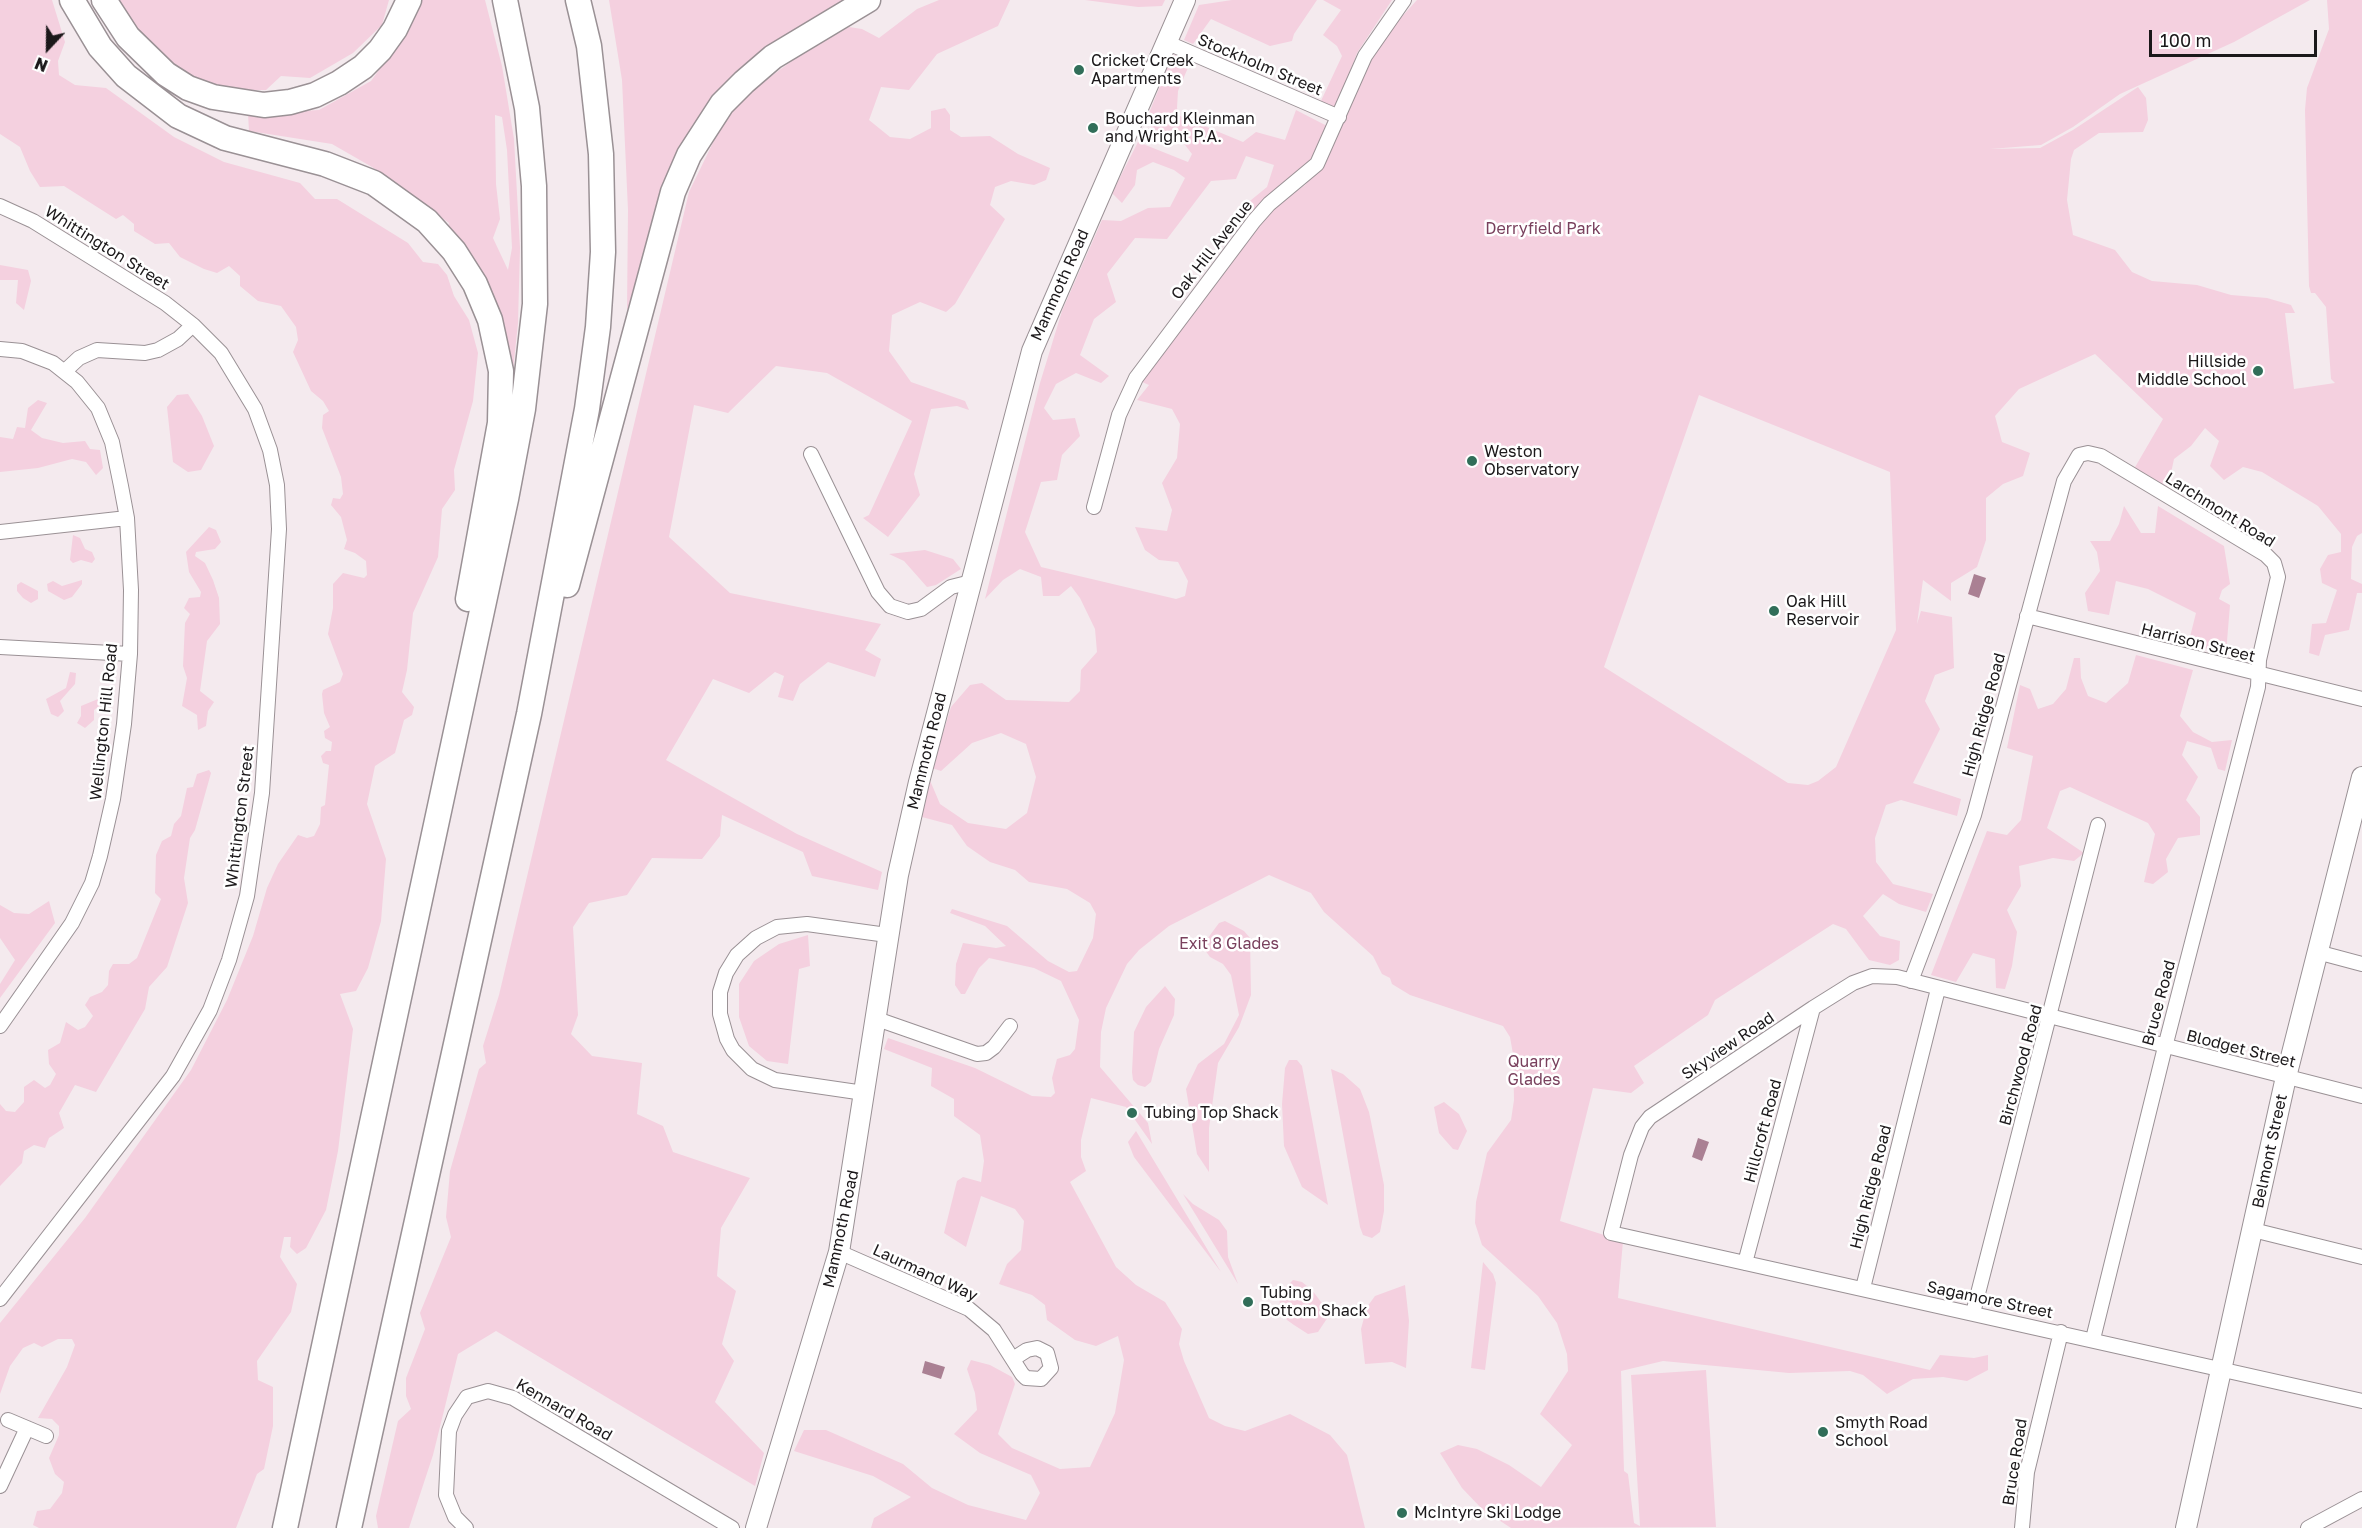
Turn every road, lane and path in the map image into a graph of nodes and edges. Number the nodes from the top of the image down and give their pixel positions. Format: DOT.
graph roads {
  1 [pos="72,0"];
  2 [pos="104,0"];
  3 [pos="409,0"];
  4 [pos="505,0"];
  5 [pos="578,0"];
  6 [pos="868,0"];
  7 [pos="1185,0"];
  8 [pos="1404,0"];
  9 [pos="1168,43"];
  10 [pos="1339,117"];
  11 [pos="0,206"];
  12 [pos="193,325"];
  13 [pos="0,349"];
  14 [pos="65,371"];
  15 [pos="812,454"];
  16 [pos="2079,455"];
  17 [pos="1094,507"];
  18 [pos="127,518"];
  19 [pos="0,532"];
  20 [pos="971,582"];
  21 [pos="2027,616"];
  22 [pos="0,647"];
  23 [pos="130,654"];
  24 [pos="2259,675"];
  25 [pos="2362,699"];
  26 [pos="529,714"];
  27 [pos="453,741"];
  28 [pos="2362,777"];
  29 [pos="2098,825"];
  30 [pos="2356,828"];
  31 [pos="887,935"];
  32 [pos="2317,952"];
  33 [pos="2362,964"];
  34 [pos="1911,981"];
  35 [pos="1938,989"];
  36 [pos="1813,1008"];
  37 [pos="2051,1017"];
  38 [pos="874,1018"];
  39 [pos="0,1026"];
  40 [pos="1010,1026"];
  41 [pos="2164,1047"];
  42 [pos="2286,1077"];
  43 [pos="864,1093"];
  44 [pos="2362,1096"];
  45 [pos="2253,1230"];
  46 [pos="1611,1233"];
  47 [pos="839,1252"];
  48 [pos="2362,1257"];
  49 [pos="1745,1263"];
  50 [pos="1863,1288"];
  51 [pos="0,1299"];
  52 [pos="1973,1313"];
  53 [pos="2061,1332"];
  54 [pos="2093,1339"];
  55 [pos="1013,1359"];
  56 [pos="2223,1369"];
  57 [pos="2362,1401"];
  58 [pos="8,1420"];
  59 [pos="27,1428"];
  60 [pos="46,1436"];
  61 [pos="0,1486"];
  62 [pos="2362,1499"];
  63 [pos="285,1528"];
  64 [pos="349,1528"];
  65 [pos="466,1528"];
  66 [pos="732,1528"];
  67 [pos="756,1528"];
  68 [pos="2022,1528"];
  69 [pos="2186,1528"];
  70 [pos="2308,1528"];
  1 -- 27 [label="highway"];
  2 -- 3 [label="highway"];
  4 -- 27 [label="highway"];
  5 -- 26 [label="highway"];
  6 -- 26 [label="highway"];
  7 -- 9 [label="main road, Mammoth Road"];
  8 -- 10 [label="street, Oak Hill Avenue"];
  9 -- 10 [label="street, Stockholm Street"];
  9 -- 20 [label="main road, Mammoth Road"];
  10 -- 17 [label="street, Oak Hill Avenue"];
  11 -- 12 [label="street, Whittington Street"];
  12 -- 14 [label="street"];
  12 -- 51 [label="street, Whittington Street"];
  13 -- 14 [label="street, Wellington Hill Road"];
  14 -- 18 [label="street, Wellington Hill Road"];
  15 -- 20 [label="street"];
  16 -- 21 [label="street, High Ridge Road"];
  16 -- 24 [label="street, Larchmont Road"];
  18 -- 19 [label="street"];
  18 -- 23 [label="street, Wellington Hill Road"];
  20 -- 31 [label="main road, Mammoth Road"];
  21 -- 24 [label="street, Harrison Street"];
  21 -- 34 [label="street, High Ridge Road"];
  22 -- 23 [label="street"];
  23 -- 39 [label="street, Wellington Hill Road"];
  24 -- 25 [label="street, Harrison Street"];
  24 -- 41 [label="street, Bruce Road"];
  26 -- 64 [label="highway"];
  27 -- 63 [label="highway"];
  28 -- 30 [label="main road, Belmont Street"];
  29 -- 37 [label="street, Birchwood Road"];
  30 -- 32 [label="main road, Belmont Street"];
  31 -- 38 [label="main road, Mammoth Road"];
  31 -- 43 [label="street"];
  32 -- 33 [label="street"];
  32 -- 42 [label="main road, Belmont Street"];
  34 -- 35 [label="street, Skyview Road"];
  34 -- 36 [label="street, Skyview Road"];
  35 -- 37 [label="street, Blodget Street"];
  35 -- 50 [label="street, High Ridge Road"];
  36 -- 46 [label="street, Skyview Road"];
  36 -- 49 [label="street, Hillcroft Road"];
  37 -- 41 [label="street, Blodget Street"];
  37 -- 52 [label="street, Birchwood Road"];
  38 -- 40 [label="street"];
  38 -- 43 [label="main road, Mammoth Road"];
  41 -- 42 [label="street, Blodget Street"];
  41 -- 54 [label="street, Bruce Road"];
  42 -- 44 [label="street, Blodget Street"];
  42 -- 45 [label="main road, Belmont Street"];
  43 -- 47 [label="main road, Mammoth Road"];
  45 -- 48 [label="street"];
  45 -- 56 [label="main road, Belmont Street"];
  46 -- 49 [label="street, Sagamore Street"];
  47 -- 55 [label="street, Laurmand Way"];
  47 -- 67 [label="main road, Mammoth Road"];
  49 -- 50 [label="street, Sagamore Street"];
  50 -- 52 [label="street, Sagamore Street"];
  52 -- 53 [label="street, Sagamore Street"];
  53 -- 54 [label="street, Sagamore Street"];
  53 -- 68 [label="street, Bruce Road"];
  54 -- 56 [label="street, Sagamore Street"];
  56 -- 57 [label="street, Sagamore Street"];
  56 -- 69 [label="main road, Belmont Street"];
  58 -- 59 [label="street"];
  59 -- 60 [label="street"];
  59 -- 61 [label="street"];
  62 -- 70 [label="street"];
  65 -- 66 [label="street, Kennard Road"];
}
